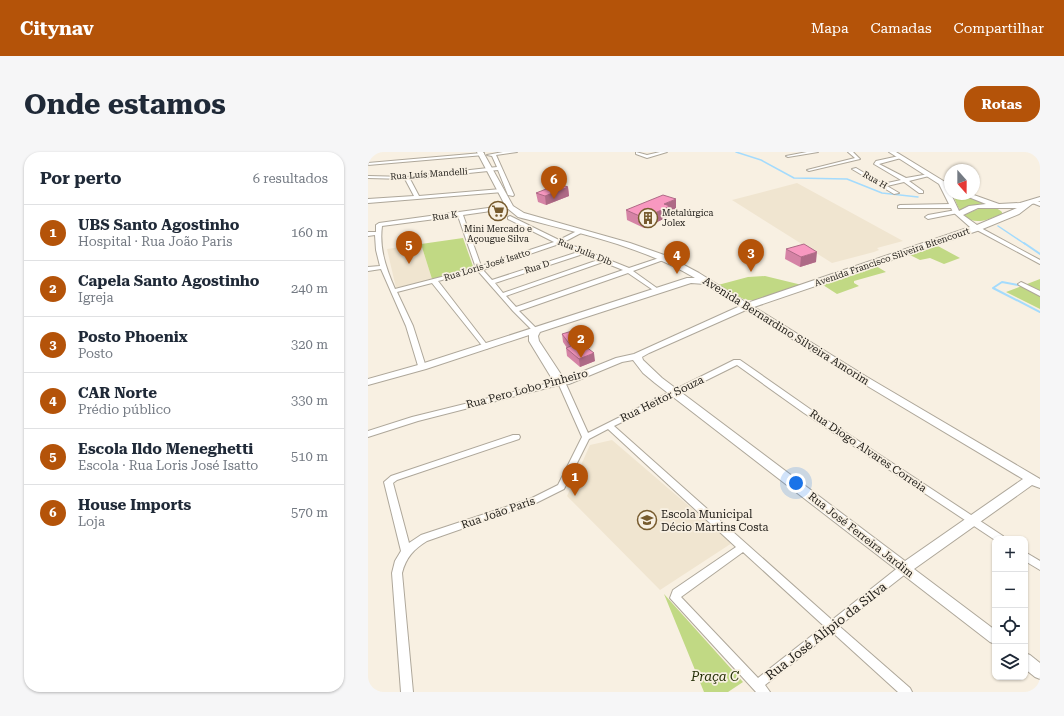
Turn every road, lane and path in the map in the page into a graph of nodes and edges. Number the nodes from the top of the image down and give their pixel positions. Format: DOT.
graph roads {
  1 [pos="515,152"];
  2 [pos="665,152"];
  3 [pos="816,152"];
  4 [pos="850,152"];
  5 [pos="892,152"];
  6 [pos="638,153"];
  7 [pos="482,154"];
  8 [pos="495,154"];
  9 [pos="788,156"];
  10 [pos="899,157"];
  11 [pos="368,164"];
  12 [pos="500,168"];
  13 [pos="490,169"];
  14 [pos="854,169"];
  15 [pos="809,170"];
  16 [pos="927,176"];
  17 [pos="368,177"];
  18 [pos="407,178"];
  19 [pos="905,180"];
  20 [pos="884,185"];
  21 [pos="942,185"];
  22 [pos="501,191"];
  23 [pos="896,192"];
  24 [pos="921,192"];
  25 [pos="511,195"];
  26 [pos="417,197"];
  27 [pos="980,199"];
  28 [pos="1040,199"];
  29 [pos="368,201"];
  30 [pos="1032,201"];
  31 [pos="1040,204"];
  32 [pos="999,206"];
  33 [pos="510,207"];
  34 [pos="900,207"];
  35 [pos="958,213"];
  36 [pos="460,214"];
  37 [pos="1007,216"];
  38 [pos="928,217"];
  39 [pos="510,218"];
  40 [pos="992,222"];
  41 [pos="977,228"];
  42 [pos="579,232"];
  43 [pos="378,233"];
  44 [pos="368,234"];
  45 [pos="560,242"];
  46 [pos="584,252"];
  47 [pos="664,258"];
  48 [pos="604,260"];
  49 [pos="1040,262"];
  50 [pos="382,267"];
  51 [pos="368,269"];
  52 [pos="479,269"];
  53 [pos="628,270"];
  54 [pos="693,278"];
  55 [pos="434,281"];
  56 [pos="491,282"];
  57 [pos="1020,284"];
  58 [pos="658,290"];
  59 [pos="393,291"];
  60 [pos="1040,294"];
  61 [pos="502,295"];
  62 [pos="748,306"];
  63 [pos="515,310"];
  64 [pos="536,331"];
  65 [pos="534,342"];
  66 [pos="486,347"];
  67 [pos="637,359"];
  68 [pos="737,362"];
  69 [pos="422,367"];
  70 [pos="368,382"];
  71 [pos="561,382"];
  72 [pos="674,392"];
  73 [pos="608,425"];
  74 [pos="368,434"];
  75 [pos="516,437"];
  76 [pos="586,437"];
  77 [pos="1036,481"];
  78 [pos="973,521"];
  79 [pos="996,536"];
  80 [pos="743,547"];
  81 [pos="406,551"];
  82 [pos="1028,558"];
  83 [pos="1040,566"];
  84 [pos="904,569"];
  85 [pos="833,627"];
  86 [pos="992,636"];
  87 [pos="1028,662"];
  88 [pos="1040,672"];
  89 [pos="761,689"];
  90 [pos="407,692"];
  91 [pos="906,692"];
  1 -- 8 [label="street"];
  2 -- 6 [label="street"];
  3 -- 9 [label="street"];
  4 -- 15 [label="street"];
  5 -- 10 [label="main road"];
  7 -- 8 [label="street"];
  7 -- 11 [label="street"];
  7 -- 13 [label="main road"];
  8 -- 12 [label="street"];
  10 -- 16 [label="main road"];
  10 -- 19 [label="street"];
  12 -- 13 [label="street, Rua Luís Mandelli"];
  12 -- 25 [label="street"];
  13 -- 18 [label="street, Rua Luís Mandelli"];
  13 -- 22 [label="main road"];
  14 -- 20 [label="street, Rua H"];
  16 -- 19 [label="street"];
  16 -- 21 [label="main road"];
  17 -- 18 [label="street, Rua Luís Mandelli"];
  18 -- 26 [label="street"];
  19 -- 20 [label="street"];
  19 -- 24 [label="street"];
  20 -- 23 [label="street, Rua H"];
  21 -- 35 [label="main road"];
  22 -- 26 [label="street"];
  22 -- 33 [label="main road"];
  26 -- 29 [label="street"];
  27 -- 32 [label="main road"];
  28 -- 30 [label="main road, Avenida Francisco Silveira Bitencourt"];
  30 -- 31 [label="street"];
  30 -- 32 [label="main road, Avenida Francisco Silveira Bitencourt"];
  30 -- 37 [label="main road, Avenida Francisco Silveira Bitencourt"];
  32 -- 35 [label="main road, Avenida Francisco Silveira Bitencourt"];
  32 -- 37 [label="main road"];
  33 -- 36 [label="street, Rua K"];
  33 -- 42 [label="main road, Avenida Bernardino Silveira Amorim"];
  34 -- 35 [label="street"];
  35 -- 38 [label="street"];
  35 -- 40 [label="main road"];
  35 -- 41 [label="main road"];
  36 -- 43 [label="street, Rua K"];
  36 -- 52 [label="street"];
  37 -- 40 [label="main road, Avenida Francisco Silveira Bitencourt"];
  39 -- 45 [label="street, Rua Julia Dib"];
  40 -- 41 [label="main road, Avenida Francisco Silveira Bitencourt"];
  41 -- 49 [label="street"];
  41 -- 62 [label="main road, Avenida Francisco Silveira Bitencourt"];
  42 -- 45 [label="street, Rua Loris José Isatto"];
  42 -- 47 [label="main road, Avenida Bernardino Silveira Amorim"];
  43 -- 44 [label="street"];
  43 -- 50 [label="street"];
  45 -- 46 [label="street, Rua Julia Dib"];
  45 -- 52 [label="street, Rua Loris José Isatto"];
  46 -- 48 [label="street, Rua Julia Dib"];
  46 -- 56 [label="street, Rua D"];
  47 -- 53 [label="street"];
  47 -- 54 [label="main road, Avenida Bernardino Silveira Amorim"];
  48 -- 53 [label="street, Rua Julia Dib"];
  48 -- 61 [label="street"];
  50 -- 51 [label="street"];
  50 -- 59 [label="street"];
  52 -- 55 [label="street, Rua Loris José Isatto"];
  52 -- 56 [label="street"];
  53 -- 58 [label="street, Rua Julia Dib"];
  53 -- 63 [label="street"];
  54 -- 58 [label="main road"];
  54 -- 62 [label="main road, Avenida Bernardino Silveira Amorim"];
  55 -- 59 [label="street, Rua Loris José Isatto"];
  55 -- 66 [label="street"];
  56 -- 61 [label="street"];
  57 -- 60 [label="street"];
  58 -- 64 [label="main road"];
  59 -- 69 [label="street"];
  61 -- 63 [label="street"];
  62 -- 67 [label="main road"];
  62 -- 77 [label="main road, Avenida Bernardino Silveira Amorim"];
  63 -- 64 [label="street"];
  64 -- 65 [label="main road"];
  64 -- 66 [label="main road"];
  65 -- 66 [label="main road"];
  65 -- 71 [label="main road"];
  66 -- 69 [label="main road"];
  67 -- 71 [label="main road, Rua Pero Lobo Pinheiro"];
  67 -- 72 [label="main road, Rua José Ferreira Jardim"];
  68 -- 72 [label="street, Rua Heitor Souza"];
  68 -- 78 [label="street, Rua Diogo Alvares Correia"];
  69 -- 70 [label="main road"];
  71 -- 74 [label="street, Rua Pero Lobo Pinheiro"];
  71 -- 76 [label="street"];
  72 -- 73 [label="street, Rua Heitor Souza"];
  72 -- 84 [label="main road, Rua José Ferreira Jardim"];
  73 -- 76 [label="street, Rua Heitor Souza"];
  73 -- 80 [label="street"];
  75 -- 81 [label="street"];
  76 -- 81 [label="street, Rua João Paris"];
  77 -- 78 [label="main road, Rua José Alípio da Silva"];
  78 -- 79 [label="street, Rua Diogo Alvares Correia"];
  78 -- 84 [label="main road, Rua José Alípio da Silva"];
  80 -- 85 [label="street"];
  80 -- 89 [label="street"];
  81 -- 90 [label="street, Rua João Paris"];
  82 -- 83 [label="street"];
  84 -- 85 [label="street, Rua José Alípio da Silva"];
  84 -- 86 [label="main road, Rua José Ferreira Jardim"];
  85 -- 89 [label="street, Rua José Alípio da Silva"];
  85 -- 91 [label="street"];
  87 -- 88 [label="main road"];
}
